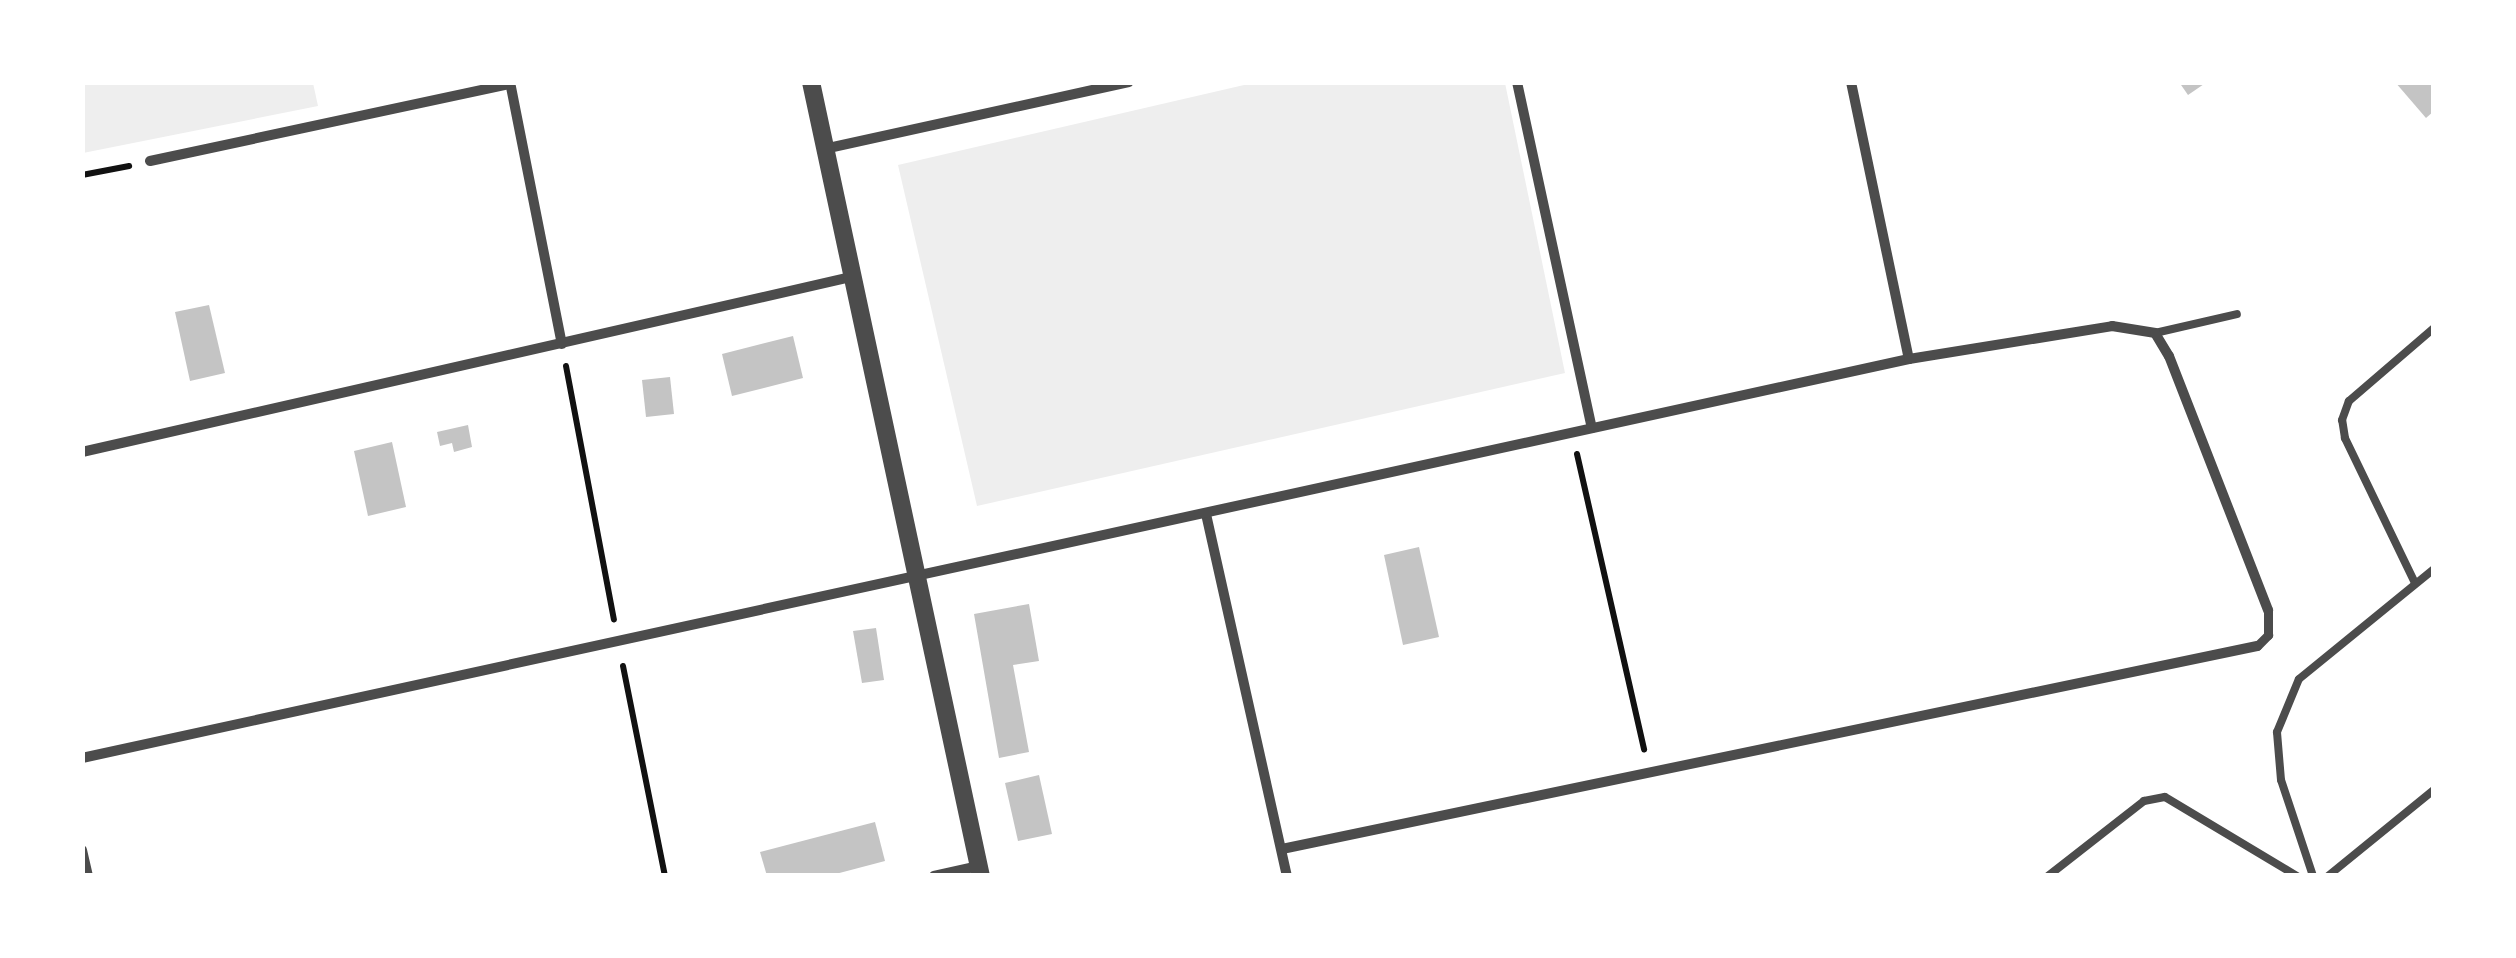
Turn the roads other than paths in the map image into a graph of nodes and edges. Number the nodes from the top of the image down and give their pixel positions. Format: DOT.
graph roads {
  1 [pos="811,82"];
  2 [pos="1130,82"];
  3 [pos="1517,82"];
  4 [pos="1851,82"];
  5 [pos="510,84"];
  6 [pos="824,149"];
  7 [pos="150,161"];
  8 [pos="851,277"];
  9 [pos="2237,314"];
  10 [pos="2434,328"];
  11 [pos="2155,333"];
  12 [pos="562,344"];
  13 [pos="1910,359"];
  14 [pos="1592,428"];
  15 [pos="82,452"];
  16 [pos="1206,514"];
  17 [pos="2434,568"];
  18 [pos="914,576"];
  19 [pos="2415,583"];
  20 [pos="2268,610"];
  21 [pos="2257,646"];
  22 [pos="82,758"];
  23 [pos="2434,790"];
  24 [pos="1282,849"];
  25 [pos="82,850"];
  26 [pos="979,871"];
  27 [pos="88,876"];
  28 [pos="934,876"];
  29 [pos="1287,876"];
  30 [pos="2048,876"];
  31 [pos="2297,876"];
  32 [pos="2313,876"];
  33 [pos="2328,876"];
  1 -- 6 [label="street"];
  2 -- 6 [label="street"];
  3 -- 14 [label="street"];
  4 -- 13 [label="street"];
  5 -- 7 [label="street"];
  5 -- 12 [label="street"];
  6 -- 8 [label="street"];
  8 -- 12 [label="street"];
  8 -- 18 [label="street"];
  9 -- 11 [label="lane"];
  10 -- 19 [label="lane"];
  11 -- 13 [label="street"];
  11 -- 20 [label="street"];
  12 -- 15 [label="street"];
  13 -- 14 [label="street"];
  14 -- 16 [label="street"];
  16 -- 18 [label="street"];
  16 -- 24 [label="street"];
  17 -- 19 [label="lane"];
  18 -- 22 [label="street"];
  18 -- 26 [label="street"];
  19 -- 32 [label="lane"];
  20 -- 21 [label="street"];
  21 -- 24 [label="street"];
  23 -- 33 [label="lane"];
  24 -- 29 [label="street"];
  25 -- 27 [label="street"];
  26 -- 28 [label="street"];
  30 -- 31 [label="lane"];
}
